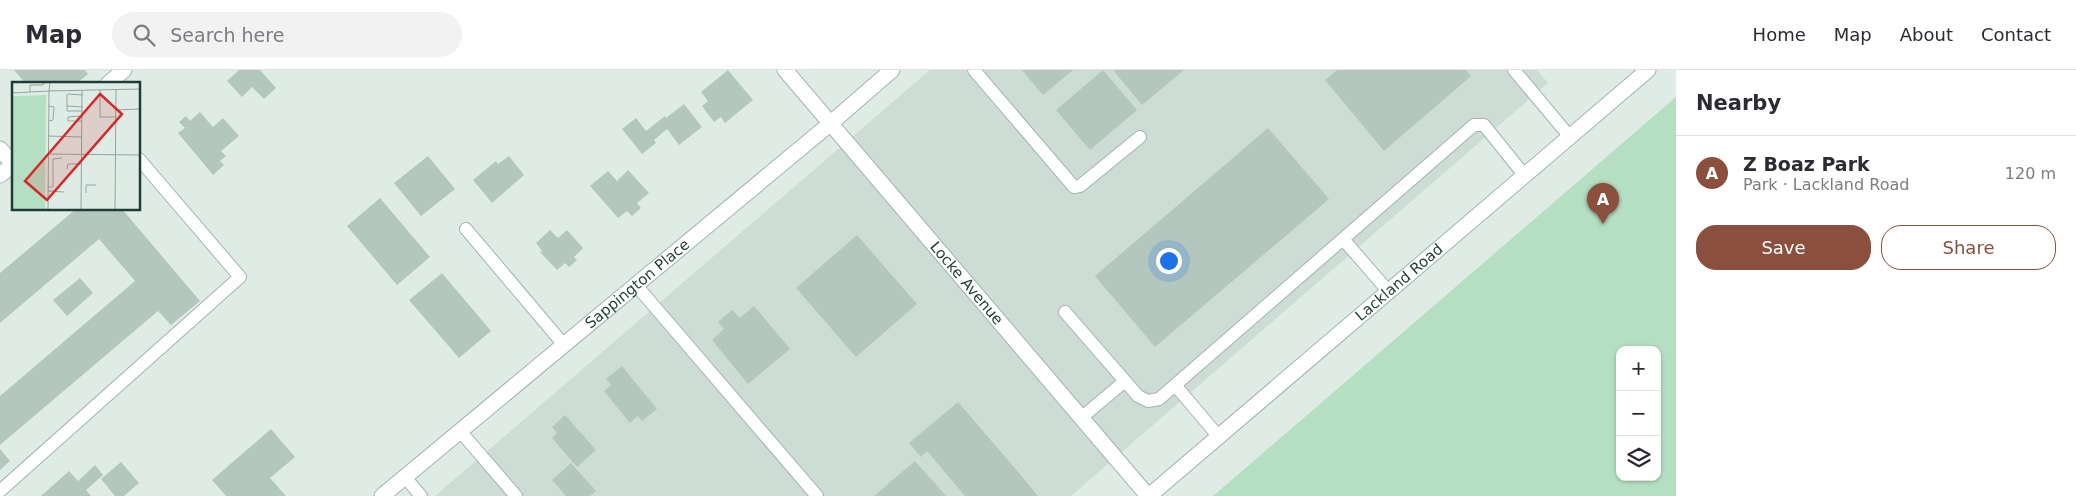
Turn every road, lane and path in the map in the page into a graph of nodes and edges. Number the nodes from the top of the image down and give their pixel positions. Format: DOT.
graph roads {
  1 [pos="124,70"];
  2 [pos="784,70"];
  3 [pos="892,70"];
  4 [pos="974,70"];
  5 [pos="1514,70"];
  6 [pos="1648,70"];
  7 [pos="110,82"];
  8 [pos="831,124"];
  9 [pos="1140,137"];
  10 [pos="1570,137"];
  11 [pos="0,150"];
  12 [pos="140,160"];
  13 [pos="12,162"];
  14 [pos="12,166"];
  15 [pos="0,175"];
  16 [pos="1525,176"];
  17 [pos="466,229"];
  18 [pos="1343,239"];
  19 [pos="636,285"];
  20 [pos="1389,292"];
  21 [pos="1065,312"];
  22 [pos="564,345"];
  23 [pos="1125,381"];
  24 [pos="1175,386"];
  25 [pos="1081,418"];
  26 [pos="460,431"];
  27 [pos="1219,437"];
  28 [pos="405,477"];
  29 [pos="0,491"];
  30 [pos="382,496"];
  31 [pos="421,496"];
  32 [pos="516,496"];
  33 [pos="817,496"];
  34 [pos="1149,496"];
  1 -- 7 [label="street"];
  2 -- 8 [label="street, Locke Avenue"];
  3 -- 8 [label="street, Sappington Place"];
  4 -- 9 [label="lane"];
  5 -- 10 [label="lane"];
  6 -- 10 [label="street, Lackland Road"];
  8 -- 19 [label="street, Sappington Place"];
  8 -- 25 [label="street, Locke Avenue"];
  10 -- 16 [label="street, Lackland Road"];
  11 -- 13 [label="street"];
  12 -- 29 [label="lane"];
  14 -- 15 [label="street"];
  16 -- 18 [label="lane"];
  16 -- 20 [label="street, Lackland Road"];
  17 -- 22 [label="lane"];
  18 -- 20 [label="lane"];
  18 -- 24 [label="lane"];
  19 -- 22 [label="street, Sappington Place"];
  19 -- 33 [label="lane"];
  20 -- 27 [label="street, Lackland Road"];
  21 -- 23 [label="lane"];
  22 -- 26 [label="street, Sappington Place"];
  23 -- 24 [label="lane"];
  23 -- 25 [label="lane"];
  24 -- 27 [label="lane"];
  25 -- 34 [label="street, Locke Avenue"];
  26 -- 28 [label="street, Sappington Place"];
  26 -- 32 [label="lane"];
  27 -- 34 [label="street, Lackland Road"];
  28 -- 30 [label="street, Sappington Place"];
  28 -- 31 [label="lane"];
}
